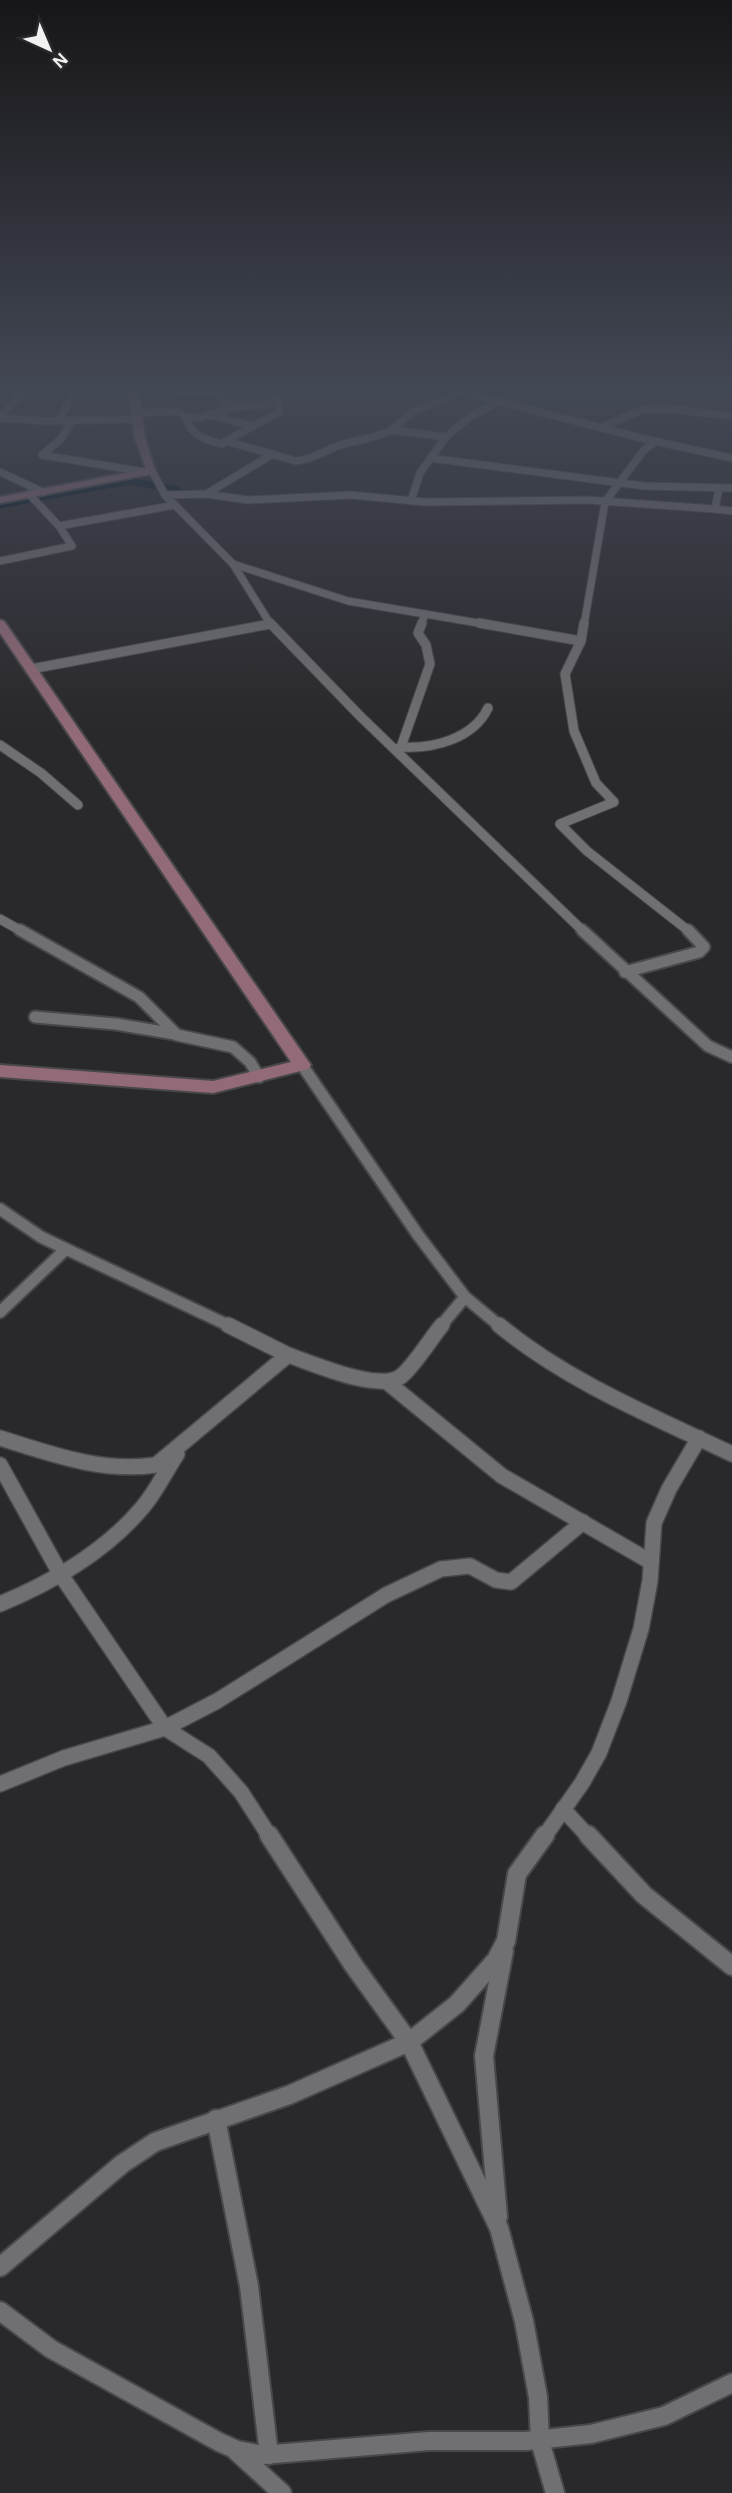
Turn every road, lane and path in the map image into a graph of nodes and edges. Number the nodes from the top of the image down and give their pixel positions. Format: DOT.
graph roads {
  1 [pos="37,502"];
  2 [pos="173,502"];
  3 [pos="605,502"];
  4 [pos="610,502"];
  5 [pos="716,502"];
  6 [pos="175,505"];
  7 [pos="715,509"];
  8 [pos="732,511"];
  9 [pos="59,526"];
  10 [pos="0,561"];
  11 [pos="233,564"];
  12 [pos="425,614"];
  13 [pos="0,624"];
  14 [pos="270,624"];
  15 [pos="581,641"];
  16 [pos="31,669"];
  17 [pos="488,708"];
  18 [pos="0,745"];
  19 [pos="398,748"];
  20 [pos="78,805"];
  21 [pos="0,919"];
  22 [pos="625,972"];
  23 [pos="35,1017"];
  24 [pos="175,1034"];
  25 [pos="732,1058"];
  26 [pos="302,1065"];
  27 [pos="0,1071"];
  28 [pos="259,1077"];
  29 [pos="0,1209"];
  30 [pos="66,1249"];
  31 [pos="465,1297"];
  32 [pos="0,1312"];
  33 [pos="288,1355"];
  34 [pos="387,1382"];
  35 [pos="0,1438"];
  36 [pos="699,1438"];
  37 [pos="181,1446"];
  38 [pos="732,1454"];
  39 [pos="0,1465"];
  40 [pos="583,1522"];
  41 [pos="651,1562"];
  42 [pos="61,1575"];
  43 [pos="0,1604"];
  44 [pos="165,1728"];
  45 [pos="0,1784"];
  46 [pos="564,1810"];
  47 [pos="506,1941"];
  48 [pos="732,1966"];
  49 [pos="409,2042"];
  50 [pos="216,2119"];
  51 [pos="499,2228"];
  52 [pos="0,2267"];
  53 [pos="0,2311"];
  54 [pos="732,2383"];
  55 [pos="540,2441"];
  56 [pos="236,2451"];
  57 [pos="269,2455"];
  58 [pos="282,2493"];
  59 [pos="555,2493"];
  1 -- 9 [label="street"];
  2 -- 6 [label="street"];
  3 -- 15 [label="street"];
  4 -- 7 [label="street"];
  5 -- 7 [label="street"];
  6 -- 9 [label="street"];
  6 -- 11 [label="street"];
  7 -- 8 [label="street"];
  9 -- 10 [label="street"];
  11 -- 12 [label="street"];
  11 -- 14 [label="street"];
  12 -- 15 [label="street"];
  12 -- 19 [label="street"];
  13 -- 16 [label="street"];
  14 -- 16 [label="street"];
  14 -- 19 [label="street"];
  15 -- 22 [label="street"];
  16 -- 26 [label="street"];
  17 -- 19 [label="street"];
  18 -- 20 [label="street"];
  19 -- 22 [label="street"];
  21 -- 24 [label="street"];
  22 -- 25 [label="street"];
  23 -- 24 [label="street"];
  24 -- 28 [label="street"];
  26 -- 28 [label="street"];
  26 -- 31 [label="street"];
  27 -- 28 [label="street"];
  29 -- 30 [label="street"];
  30 -- 32 [label="street"];
  30 -- 33 [label="street"];
  31 -- 34 [label="street"];
  31 -- 36 [label="street"];
  33 -- 34 [label="street"];
  33 -- 37 [label="street"];
  34 -- 40 [label="street"];
  35 -- 37 [label="street"];
  36 -- 38 [label="street"];
  36 -- 41 [label="street"];
  37 -- 42 [label="street"];
  39 -- 42 [label="street"];
  40 -- 41 [label="street"];
  40 -- 44 [label="street"];
  41 -- 46 [label="street"];
  42 -- 43 [label="street"];
  42 -- 44 [label="street"];
  44 -- 45 [label="street"];
  44 -- 49 [label="street"];
  46 -- 47 [label="street"];
  46 -- 48 [label="street"];
  47 -- 49 [label="street"];
  47 -- 51 [label="street"];
  49 -- 50 [label="street"];
  49 -- 51 [label="street"];
  50 -- 52 [label="street"];
  50 -- 57 [label="street"];
  51 -- 55 [label="street"];
  53 -- 56 [label="street"];
  54 -- 55 [label="street"];
  55 -- 57 [label="street"];
  55 -- 59 [label="street"];
  56 -- 57 [label="street"];
  56 -- 58 [label="street"];
}
